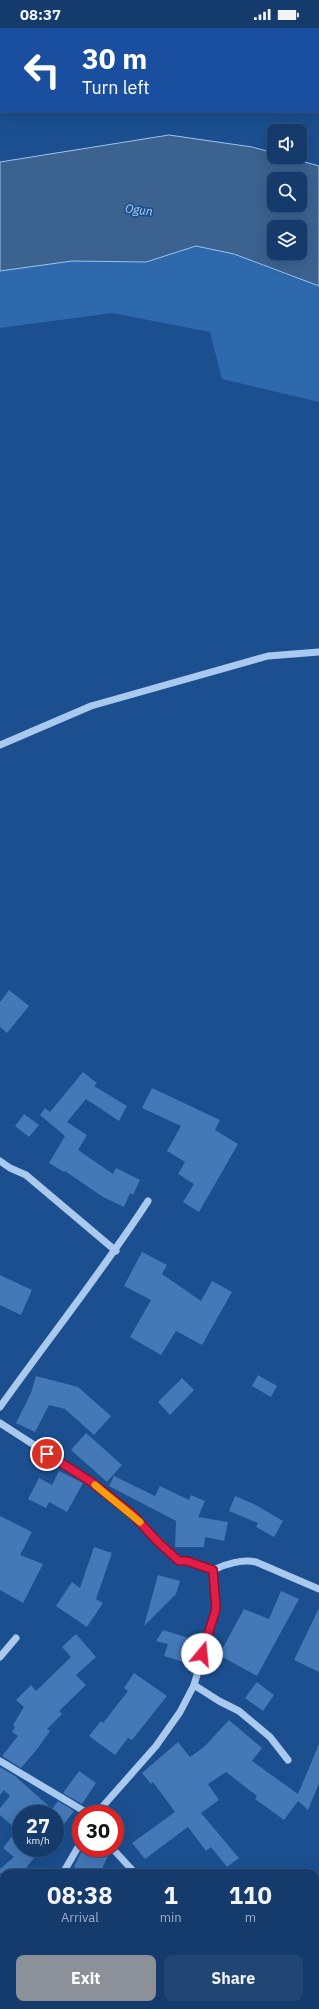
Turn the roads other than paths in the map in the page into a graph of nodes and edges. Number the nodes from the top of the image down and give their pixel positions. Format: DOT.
graph roads {
  1 [pos="319,652"];
  2 [pos="0,745"];
  3 [pos="0,1161"];
  4 [pos="148,1201"];
  5 [pos="116,1251"];
  6 [pos="0,1407"];
  7 [pos="0,1422"];
  8 [pos="213,1570"];
  9 [pos="319,1589"];
  10 [pos="16,1638"];
  11 [pos="0,1657"];
  12 [pos="194,1685"];
  13 [pos="288,1760"];
  14 [pos="0,1761"];
  15 [pos="74,1805"];
  16 [pos="104,1805"];
  17 [pos="72,1857"];
  18 [pos="121,1857"];
  19 [pos="65,1869"];
  20 [pos="132,1869"];
  1 -- 2 [label="street"];
  3 -- 5 [label="street"];
  4 -- 5 [label="street"];
  5 -- 6 [label="street"];
  7 -- 8 [label="street"];
  8 -- 9 [label="street"];
  8 -- 12 [label="street"];
  10 -- 11 [label="street"];
  12 -- 13 [label="street"];
  12 -- 16 [label="street"];
  14 -- 15 [label="street"];
  17 -- 19 [label="street"];
  18 -- 20 [label="street"];
}
